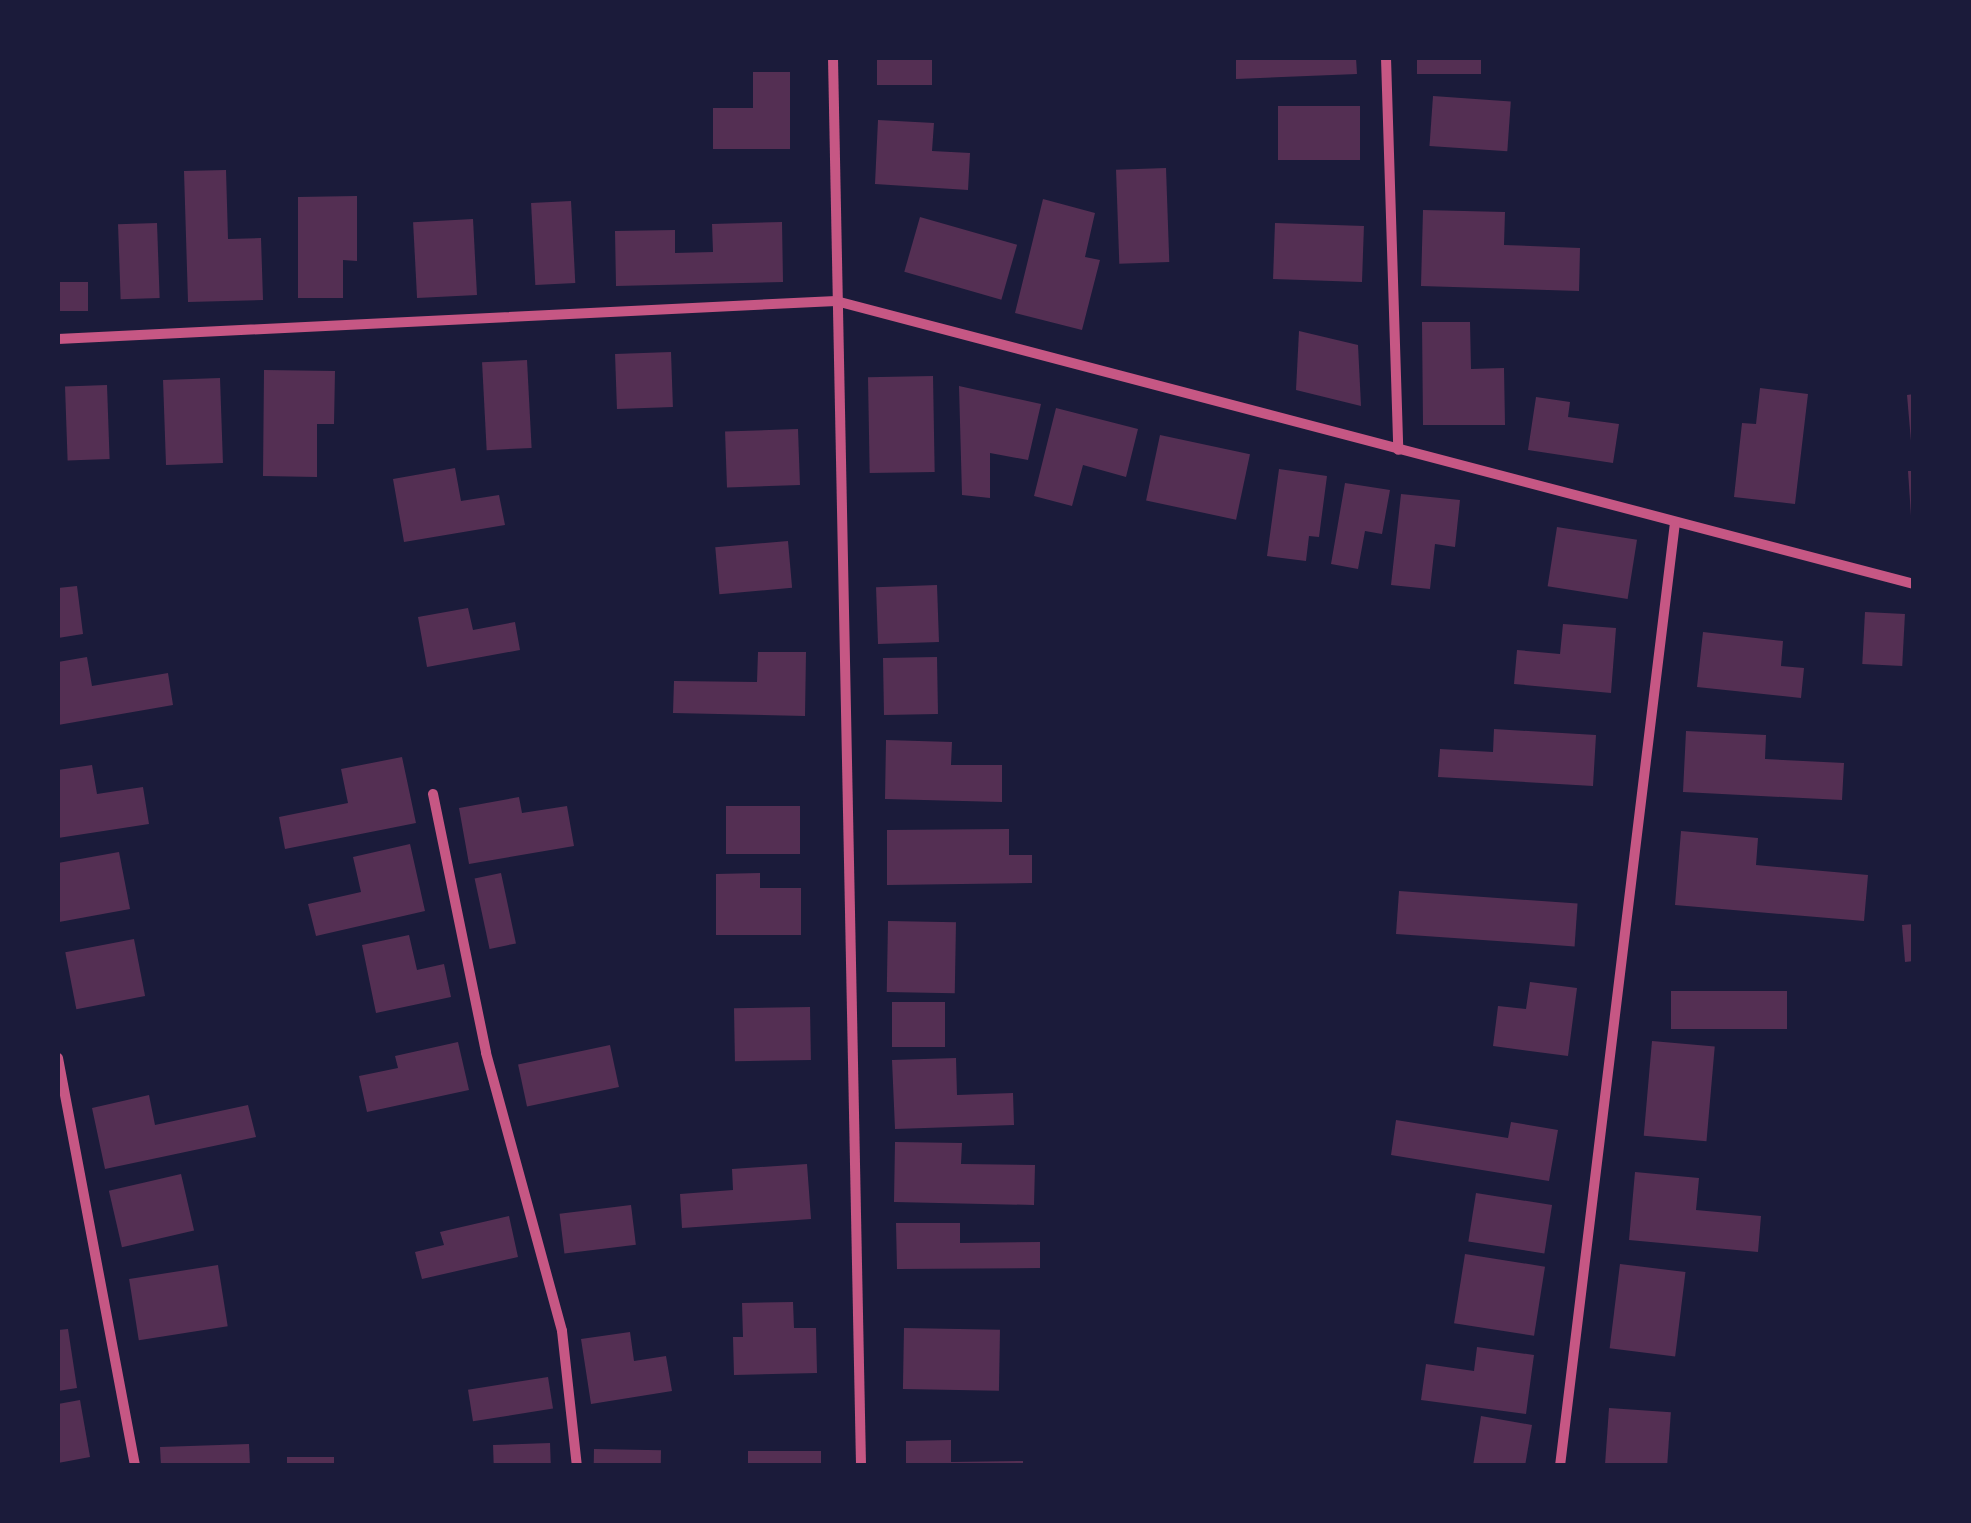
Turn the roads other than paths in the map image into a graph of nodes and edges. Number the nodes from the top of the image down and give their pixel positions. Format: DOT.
graph roads {
  1 [pos="833,58"];
  2 [pos="1386,58"];
  3 [pos="836,301"];
  4 [pos="58,340"];
  5 [pos="1398,450"];
  6 [pos="1675,522"];
  7 [pos="1914,584"];
  8 [pos="433,794"];
  9 [pos="58,1058"];
  10 [pos="135,1466"];
  11 [pos="577,1466"];
  12 [pos="861,1466"];
  13 [pos="1560,1466"];
  1 -- 3 [label="street"];
  2 -- 5 [label="street"];
  3 -- 4 [label="street"];
  3 -- 5 [label="street"];
  3 -- 12 [label="street"];
  5 -- 6 [label="street"];
  6 -- 7 [label="street"];
  6 -- 13 [label="street"];
  8 -- 11 [label="street"];
  9 -- 10 [label="street"];
}
